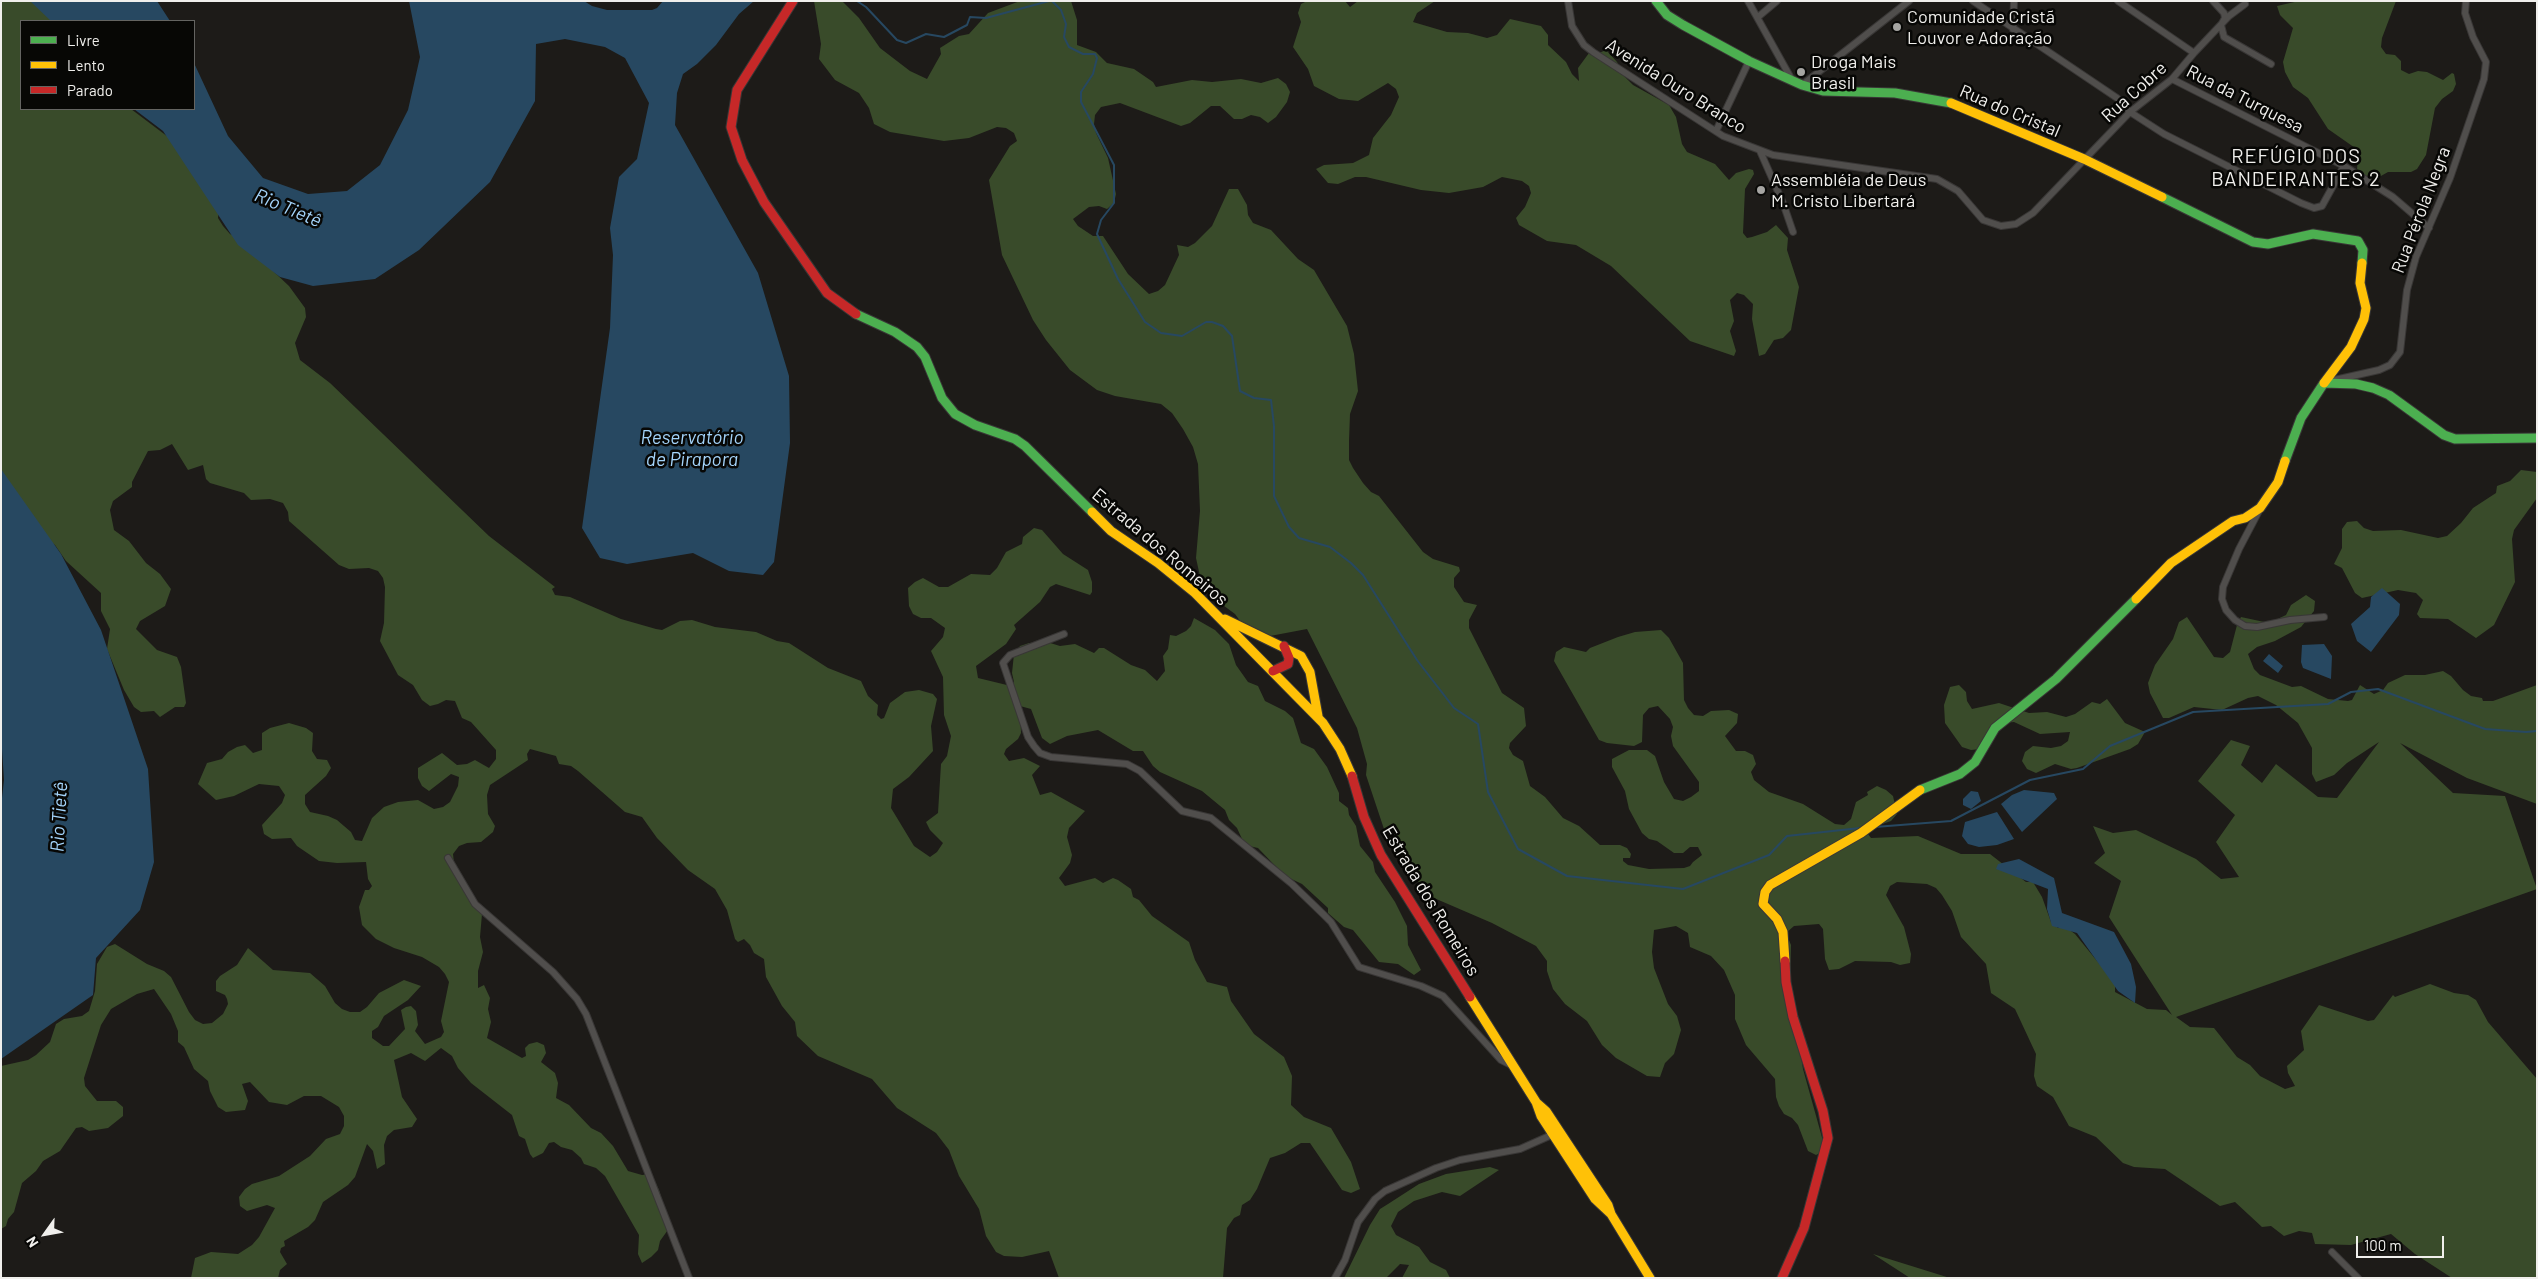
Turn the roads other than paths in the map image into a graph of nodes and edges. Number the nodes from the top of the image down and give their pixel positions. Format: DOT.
graph roads {
  1 [pos="794,1"];
  2 [pos="1568,1"];
  3 [pos="1656,1"];
  4 [pos="1748,1"];
  5 [pos="1777,1"];
  6 [pos="1909,1"];
  7 [pos="1973,1"];
  8 [pos="2014,1"];
  9 [pos="2118,1"];
  10 [pos="2213,1"];
  11 [pos="2466,1"];
  12 [pos="2245,4"];
  13 [pos="1758,17"];
  14 [pos="2221,25"];
  15 [pos="2013,29"];
  16 [pos="2194,53"];
  17 [pos="1749,61"];
  18 [pos="2271,64"];
  19 [pos="2172,79"];
  20 [pos="1792,80"];
  21 [pos="1802,85"];
  22 [pos="2130,112"];
  23 [pos="1716,131"];
  24 [pos="1760,151"];
  25 [pos="2084,159"];
  26 [pos="2344,166"];
  27 [pos="2429,228"];
  28 [pos="1793,232"];
  29 [pos="2324,383"];
  30 [pos="2537,438"];
  31 [pos="2260,508"];
  32 [pos="1220,617"];
  33 [pos="2324,617"];
  34 [pos="1064,634"];
  35 [pos="1284,646"];
  36 [pos="1273,671"];
  37 [pos="1318,717"];
  38 [pos="448,858"];
  39 [pos="1514,1066"];
  40 [pos="1556,1133"];
  41 [pos="2332,1252"];
  42 [pos="689,1278"];
  43 [pos="1335,1278"];
  44 [pos="1650,1278"];
  45 [pos="1782,1278"];
  46 [pos="2358,1278"];
  1 -- 32 [label="street, Estrada dos Romeiros"];
  2 -- 23 [label="street, Avenida Ouro Branco"];
  3 -- 17 [label="street, Rua do Cristal"];
  4 -- 13 [label="street"];
  5 -- 13 [label="street"];
  6 -- 21 [label="street"];
  7 -- 15 [label="street"];
  8 -- 15 [label="street"];
  9 -- 16 [label="street"];
  10 -- 14 [label="street"];
  11 -- 27 [label="street, Rua Pérola Negra"];
  12 -- 14 [label="street, Rua Cobre"];
  13 -- 20 [label="street"];
  14 -- 16 [label="street, Rua Cobre"];
  14 -- 18 [label="street"];
  15 -- 22 [label="street"];
  16 -- 19 [label="street, Rua Cobre"];
  17 -- 20 [label="street, Rua do Cristal"];
  17 -- 23 [label="street"];
  19 -- 22 [label="street, Rua Cobre"];
  19 -- 26 [label="street, Rua da Turquesa"];
  20 -- 21 [label="street, Rua do Cristal"];
  21 -- 25 [label="street, Rua do Cristal"];
  22 -- 25 [label="street, Rua Cobre"];
  22 -- 26 [label="street"];
  23 -- 24 [label="street, Avenida Ouro Branco"];
  24 -- 25 [label="street, Avenida Ouro Branco"];
  24 -- 28 [label="street"];
  25 -- 29 [label="street, Rua do Cristal"];
  26 -- 27 [label="street, Rua da Turquesa"];
  27 -- 29 [label="street, Rua Pérola Negra"];
  29 -- 30 [label="street"];
  29 -- 31 [label="street"];
  31 -- 33 [label="street"];
  31 -- 45 [label="street"];
  32 -- 35 [label="street"];
  32 -- 36 [label="street, Estrada dos Romeiros"];
  34 -- 39 [label="street"];
  35 -- 36 [label="street"];
  35 -- 37 [label="street"];
  36 -- 37 [label="street, Estrada dos Romeiros"];
  37 -- 39 [label="street, Estrada dos Romeiros"];
  38 -- 42 [label="street"];
  39 -- 40 [label="street, Estrada dos Romeiros"];
  40 -- 43 [label="street"];
  40 -- 44 [label="street, Estrada dos Romeiros"];
  41 -- 46 [label="street"];
}
